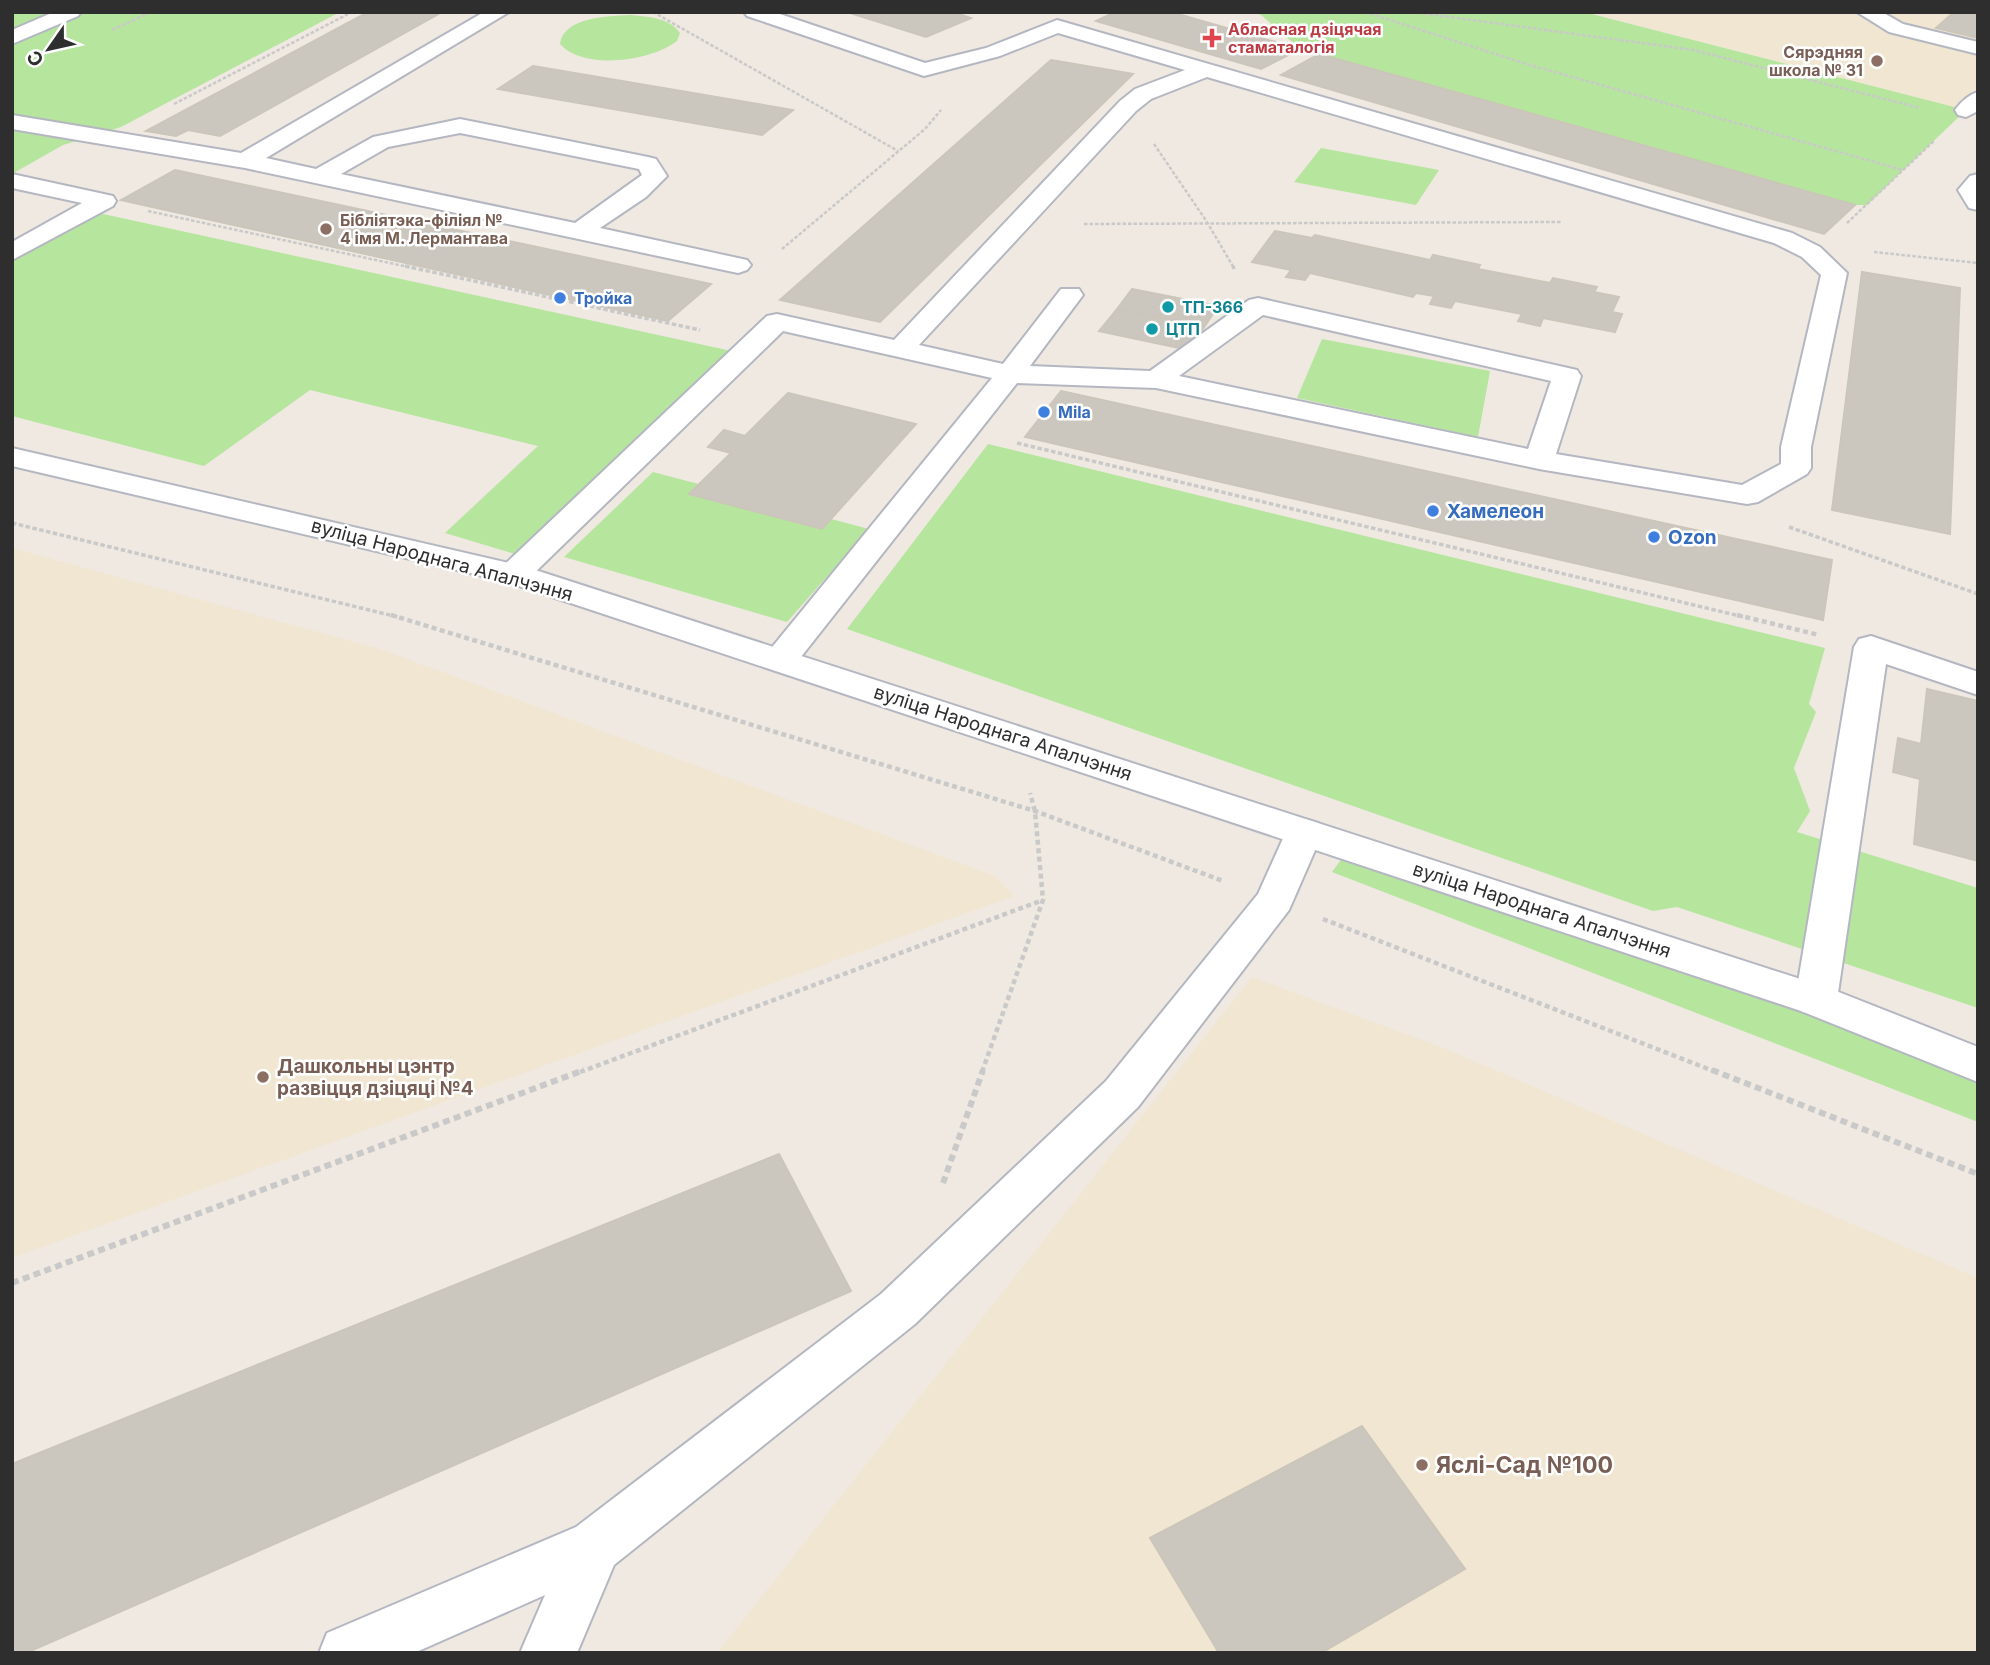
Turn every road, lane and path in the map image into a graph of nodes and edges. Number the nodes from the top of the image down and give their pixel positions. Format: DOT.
graph roads {
  1 [pos="71,12"];
  2 [pos="352,12"];
  3 [pos="499,12"];
  4 [pos="653,12"];
  5 [pos="754,12"];
  6 [pos="1087,12"];
  7 [pos="1365,12"];
  8 [pos="1413,12"];
  9 [pos="1867,12"];
  10 [pos="1058,26"];
  11 [pos="12,38"];
  12 [pos="1978,48"];
  13 [pos="993,52"];
  14 [pos="1202,71"];
  15 [pos="1128,106"];
  16 [pos="1967,109"];
  17 [pos="12,122"];
  18 [pos="112,141"];
  19 [pos="898,151"];
  20 [pos="245,161"];
  21 [pos="1903,170"];
  22 [pos="320,176"];
  23 [pos="1978,181"];
  24 [pos="23,183"];
  25 [pos="104,201"];
  26 [pos="1978,203"];
  27 [pos="1207,222"];
  28 [pos="1574,223"];
  29 [pos="1017,225"];
  30 [pos="579,232"];
  31 [pos="1815,249"];
  32 [pos="12,252"];
  33 [pos="777,253"];
  34 [pos="1978,263"];
  35 [pos="738,265"];
  36 [pos="1235,272"];
  37 [pos="1070,295"];
  38 [pos="704,320"];
  39 [pos="695,328"];
  40 [pos="757,342"];
  41 [pos="901,349"];
  42 [pos="1010,374"];
  43 [pos="1156,380"];
  44 [pos="966,431"];
  45 [pos="12,457"];
  46 [pos="1539,460"];
  47 [pos="12,523"];
  48 [pos="1782,524"];
  49 [pos="514,575"];
  50 [pos="1978,594"];
  51 [pos="1871,647"];
  52 [pos="781,659"];
  53 [pos="1978,684"];
  54 [pos="1013,736"];
  55 [pos="1035,811"];
  56 [pos="1304,832"];
  57 [pos="1043,900"];
  58 [pos="1275,900"];
  59 [pos="1816,1000"];
  60 [pos="1978,1065"];
  61 [pos="1978,1174"];
  62 [pos="940,1190"];
  63 [pos="12,1283"];
  64 [pos="595,1546"];
  65 [pos="347,1653"];
  66 [pos="548,1653"];
  1 -- 11 [label="street"];
  2 -- 18 [label="path"];
  3 -- 20 [label="street"];
  4 -- 19 [label="path"];
  5 -- 13 [label="street"];
  6 -- 10 [label="street"];
  7 -- 21 [label="path"];
  8 -- 16 [label="path"];
  9 -- 12 [label="street"];
  10 -- 13 [label="street"];
  10 -- 14 [label="street"];
  13 -- 19 [label="path"];
  14 -- 15 [label="street"];
  14 -- 31 [label="street"];
  15 -- 27 [label="path"];
  15 -- 29 [label="street"];
  16 -- 21 [label="path"];
  17 -- 18 [label="street"];
  18 -- 20 [label="street"];
  18 -- 24 [label="street"];
  19 -- 33 [label="path"];
  20 -- 22 [label="street"];
  21 -- 31 [label="path"];
  22 -- 30 [label="street"];
  22 -- 30 [label="street"];
  23 -- 26 [label="street"];
  24 -- 25 [label="street"];
  25 -- 32 [label="street"];
  25 -- 39 [label="path"];
  27 -- 28 [label="path"];
  27 -- 29 [label="path"];
  27 -- 36 [label="path"];
  29 -- 41 [label="street"];
  30 -- 35 [label="street"];
  31 -- 34 [label="path"];
  31 -- 46 [label="street"];
  37 -- 42 [label="street"];
  38 -- 39 [label="path"];
  39 -- 40 [label="path"];
  40 -- 41 [label="street"];
  40 -- 49 [label="street"];
  41 -- 42 [label="street"];
  42 -- 43 [label="street"];
  42 -- 44 [label="street"];
  43 -- 46 [label="street"];
  43 -- 46 [label="street"];
  44 -- 51 [label="path"];
  44 -- 52 [label="street"];
  45 -- 49 [label="street, вуліца Народнага Апалчэння"];
  47 -- 55 [label="path"];
  48 -- 50 [label="path"];
  49 -- 52 [label="street, вуліца Народнага Апалчэння"];
  51 -- 53 [label="street"];
  51 -- 59 [label="street"];
  52 -- 54 [label="street, вуліца Народнага Апалчэння"];
  54 -- 55 [label="path"];
  54 -- 56 [label="street, вуліца Народнага Апалчэння"];
  55 -- 57 [label="path"];
  55 -- 58 [label="path"];
  56 -- 58 [label="street"];
  56 -- 59 [label="street, вуліца Народнага Апалчэння"];
  57 -- 62 [label="path"];
  57 -- 63 [label="path"];
  58 -- 61 [label="path"];
  58 -- 64 [label="street"];
  59 -- 60 [label="street, вуліца Народнага Апалчэння"];
  64 -- 65 [label="street"];
  64 -- 66 [label="street"];
}
